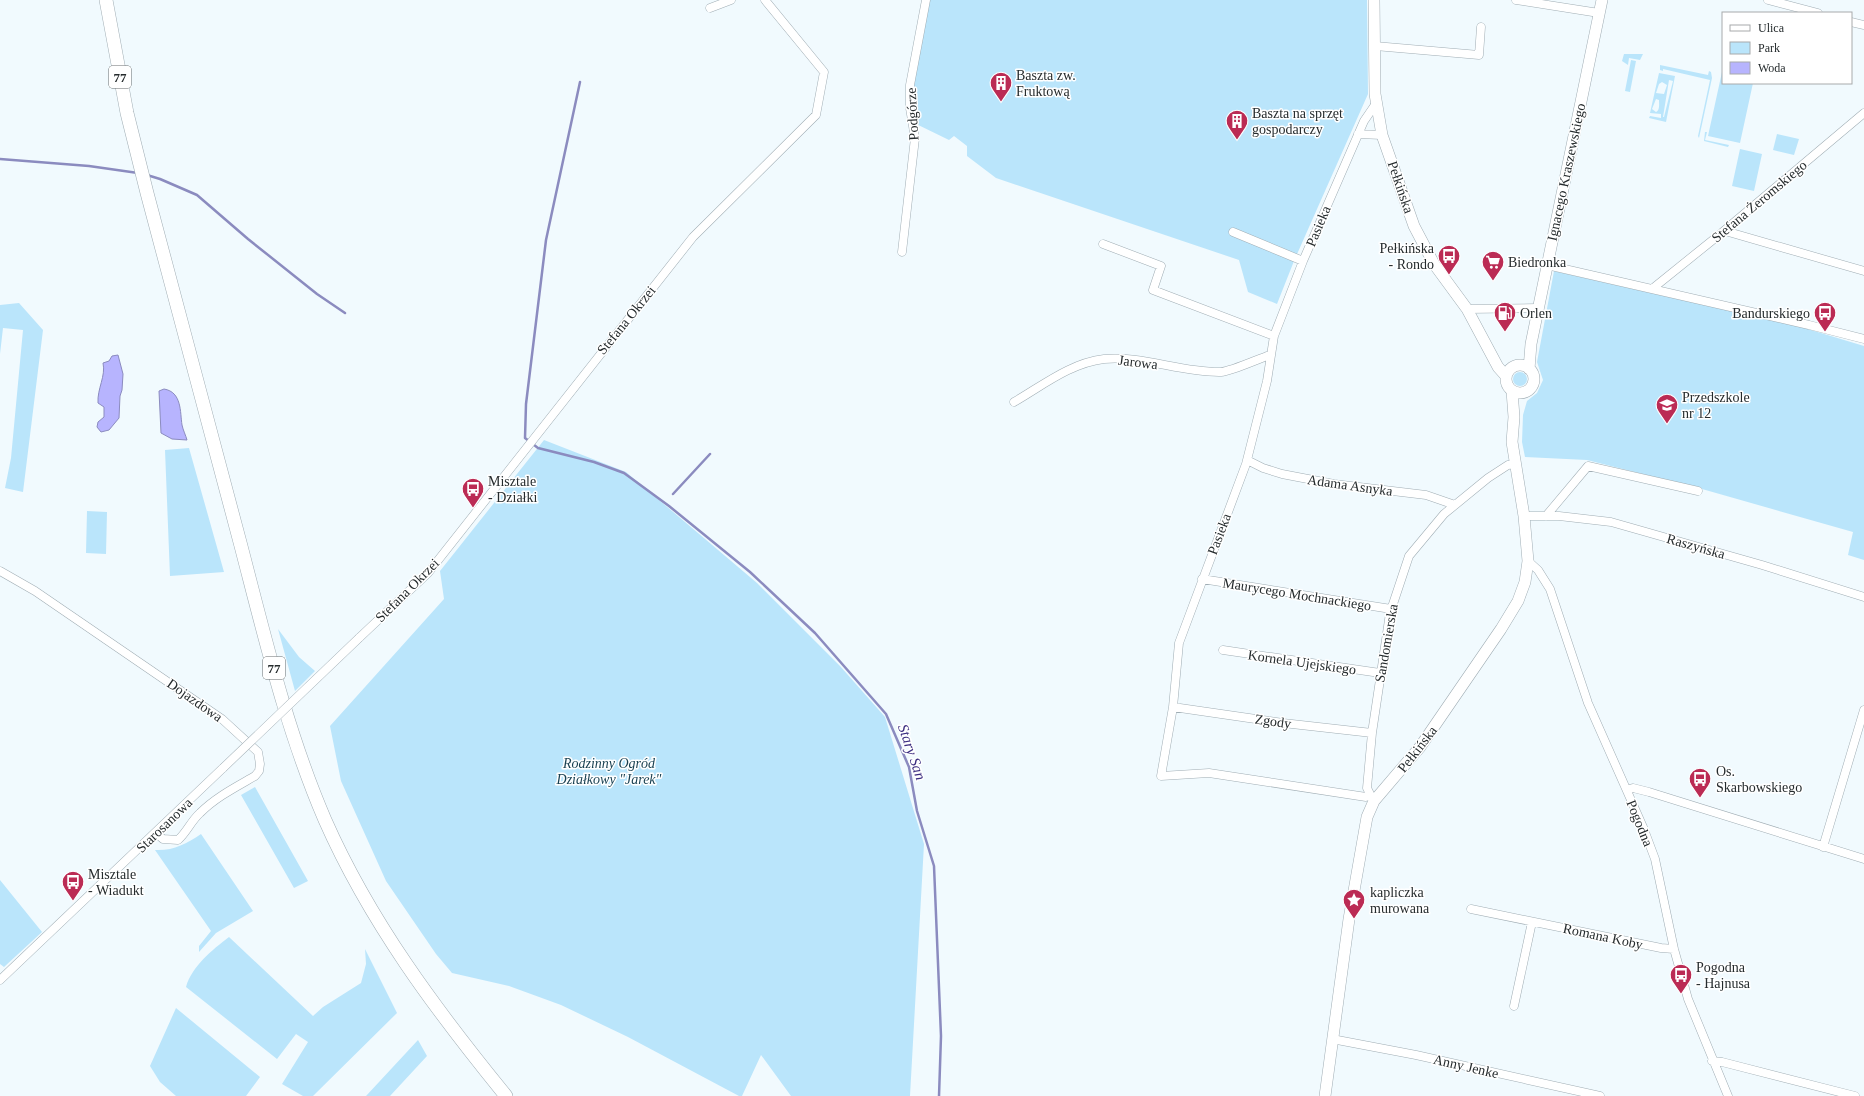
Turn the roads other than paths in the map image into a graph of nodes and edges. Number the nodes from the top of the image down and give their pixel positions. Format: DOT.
graph roads {
  1 [pos="106,0"];
  2 [pos="731,0"];
  3 [pos="765,0"];
  4 [pos="926,0"];
  5 [pos="1374,0"];
  6 [pos="1516,0"];
  7 [pos="1602,0"];
  8 [pos="1768,0"];
  9 [pos="710,8"];
  10 [pos="1814,12"];
  11 [pos="1599,13"];
  12 [pos="1852,22"];
  13 [pos="1864,25"];
  14 [pos="1481,27"];
  15 [pos="1375,46"];
  16 [pos="1377,102"];
  17 [pos="1864,113"];
  18 [pos="1358,134"];
  19 [pos="1382,135"];
  20 [pos="1725,230"];
  21 [pos="1232,232"];
  22 [pos="1103,244"];
  23 [pos="902,252"];
  24 [pos="1303,261"];
  25 [pos="1547,265"];
  26 [pos="1864,271"];
  27 [pos="1652,289"];
  28 [pos="1538,308"];
  29 [pos="1467,309"];
  30 [pos="1274,336"];
  31 [pos="1864,339"];
  32 [pos="1270,355"];
  33 [pos="1517,369"];
  34 [pos="1518,392"];
  35 [pos="1014,402"];
  36 [pos="1247,460"];
  37 [pos="1516,464"];
  38 [pos="1698,491"];
  39 [pos="1454,505"];
  40 [pos="1524,516"];
  41 [pos="1546,516"];
  42 [pos="1528,561"];
  43 [pos="0,571"];
  44 [pos="1202,579"];
  45 [pos="1864,597"];
  46 [pos="1391,609"];
  47 [pos="1223,650"];
  48 [pos="1380,673"];
  49 [pos="1173,707"];
  50 [pos="1864,710"];
  51 [pos="1372,733"];
  52 [pos="223,768"];
  53 [pos="1627,790"];
  54 [pos="1372,798"];
  55 [pos="156,833"];
  56 [pos="1823,847"];
  57 [pos="1864,859"];
  58 [pos="1471,909"];
  59 [pos="1532,922"];
  60 [pos="1674,949"];
  61 [pos="0,980"];
  62 [pos="1514,1006"];
  63 [pos="1332,1039"];
  64 [pos="1712,1061"];
  65 [pos="506,1096"];
  66 [pos="1325,1096"];
  67 [pos="1600,1096"];
  68 [pos="1728,1096"];
  69 [pos="1855,1096"];
  1 -- 65 [label="main road, 77"];
  2 -- 9 [label="street"];
  3 -- 52 [label="street, Stefana Okrzei, bridge"];
  4 -- 23 [label="street, Podgórze"];
  5 -- 15 [label="street, Pełkińska"];
  6 -- 11 [label="street"];
  7 -- 11 [label="street, Ignacego Kraszewskiego"];
  8 -- 10 [label="street"];
  11 -- 25 [label="street, Ignacego Kraszewskiego"];
  12 -- 13 [label="street"];
  14 -- 15 [label="street"];
  15 -- 16 [label="street, Pełkińska"];
  16 -- 18 [label="street, Pasieka"];
  16 -- 19 [label="street, Pełkińska"];
  17 -- 20 [label="street, Stefana Żeromskiego"];
  18 -- 19 [label="street"];
  18 -- 24 [label="street, Pasieka"];
  19 -- 29 [label="street, Pełkińska"];
  20 -- 26 [label="street"];
  20 -- 27 [label="street, Stefana Żeromskiego"];
  21 -- 24 [label="street"];
  22 -- 30 [label="street"];
  24 -- 30 [label="street, Pasieka"];
  25 -- 27 [label="street"];
  25 -- 28 [label="street, Ignacego Kraszewskiego"];
  27 -- 31 [label="street"];
  28 -- 29 [label="street"];
  28 -- 33 [label="street, Ignacego Kraszewskiego"];
  29 -- 33 [label="street, Pełkińska"];
  30 -- 32 [label="street, Pasieka"];
  32 -- 35 [label="street, Jarowa"];
  32 -- 36 [label="street, Pasieka"];
  33 -- 34 [label="street"];
  33 -- 34 [label="street"];
  34 -- 37 [label="street, Pełkińska"];
  36 -- 39 [label="street, Adama Asnyka"];
  36 -- 44 [label="street, Pasieka"];
  37 -- 39 [label="street, Sandomierska"];
  37 -- 40 [label="street, Pełkińska"];
  38 -- 41 [label="street"];
  39 -- 46 [label="street, Sandomierska"];
  40 -- 41 [label="street, Raszyńska"];
  40 -- 42 [label="street, Pełkińska"];
  41 -- 45 [label="street, Raszyńska"];
  42 -- 53 [label="street, Pogodna"];
  42 -- 54 [label="street, Pełkińska"];
  43 -- 55 [label="street, Dojazdowa"];
  44 -- 46 [label="street, Maurycego Mochnackiego"];
  44 -- 49 [label="street, Pasieka"];
  46 -- 48 [label="street, Sandomierska"];
  47 -- 48 [label="street, Kornela Ujejskiego"];
  48 -- 51 [label="street, Sandomierska"];
  49 -- 51 [label="street, Zgody"];
  49 -- 54 [label="street, Pasieka"];
  50 -- 56 [label="street"];
  51 -- 54 [label="street, Sandomierska"];
  52 -- 55 [label="street, Starosanowa"];
  53 -- 56 [label="street"];
  53 -- 60 [label="street, Pogodna"];
  54 -- 63 [label="street, Pełkińska"];
  55 -- 61 [label="street, Starosanowa"];
  56 -- 57 [label="street"];
  58 -- 59 [label="street, Romana Koby"];
  59 -- 60 [label="street, Romana Koby"];
  59 -- 62 [label="street"];
  60 -- 64 [label="street, Pogodna"];
  63 -- 66 [label="street, Pełkińska"];
  63 -- 67 [label="street, Anny Jenke"];
  64 -- 68 [label="street, Pogodna"];
  64 -- 69 [label="street"];
}
